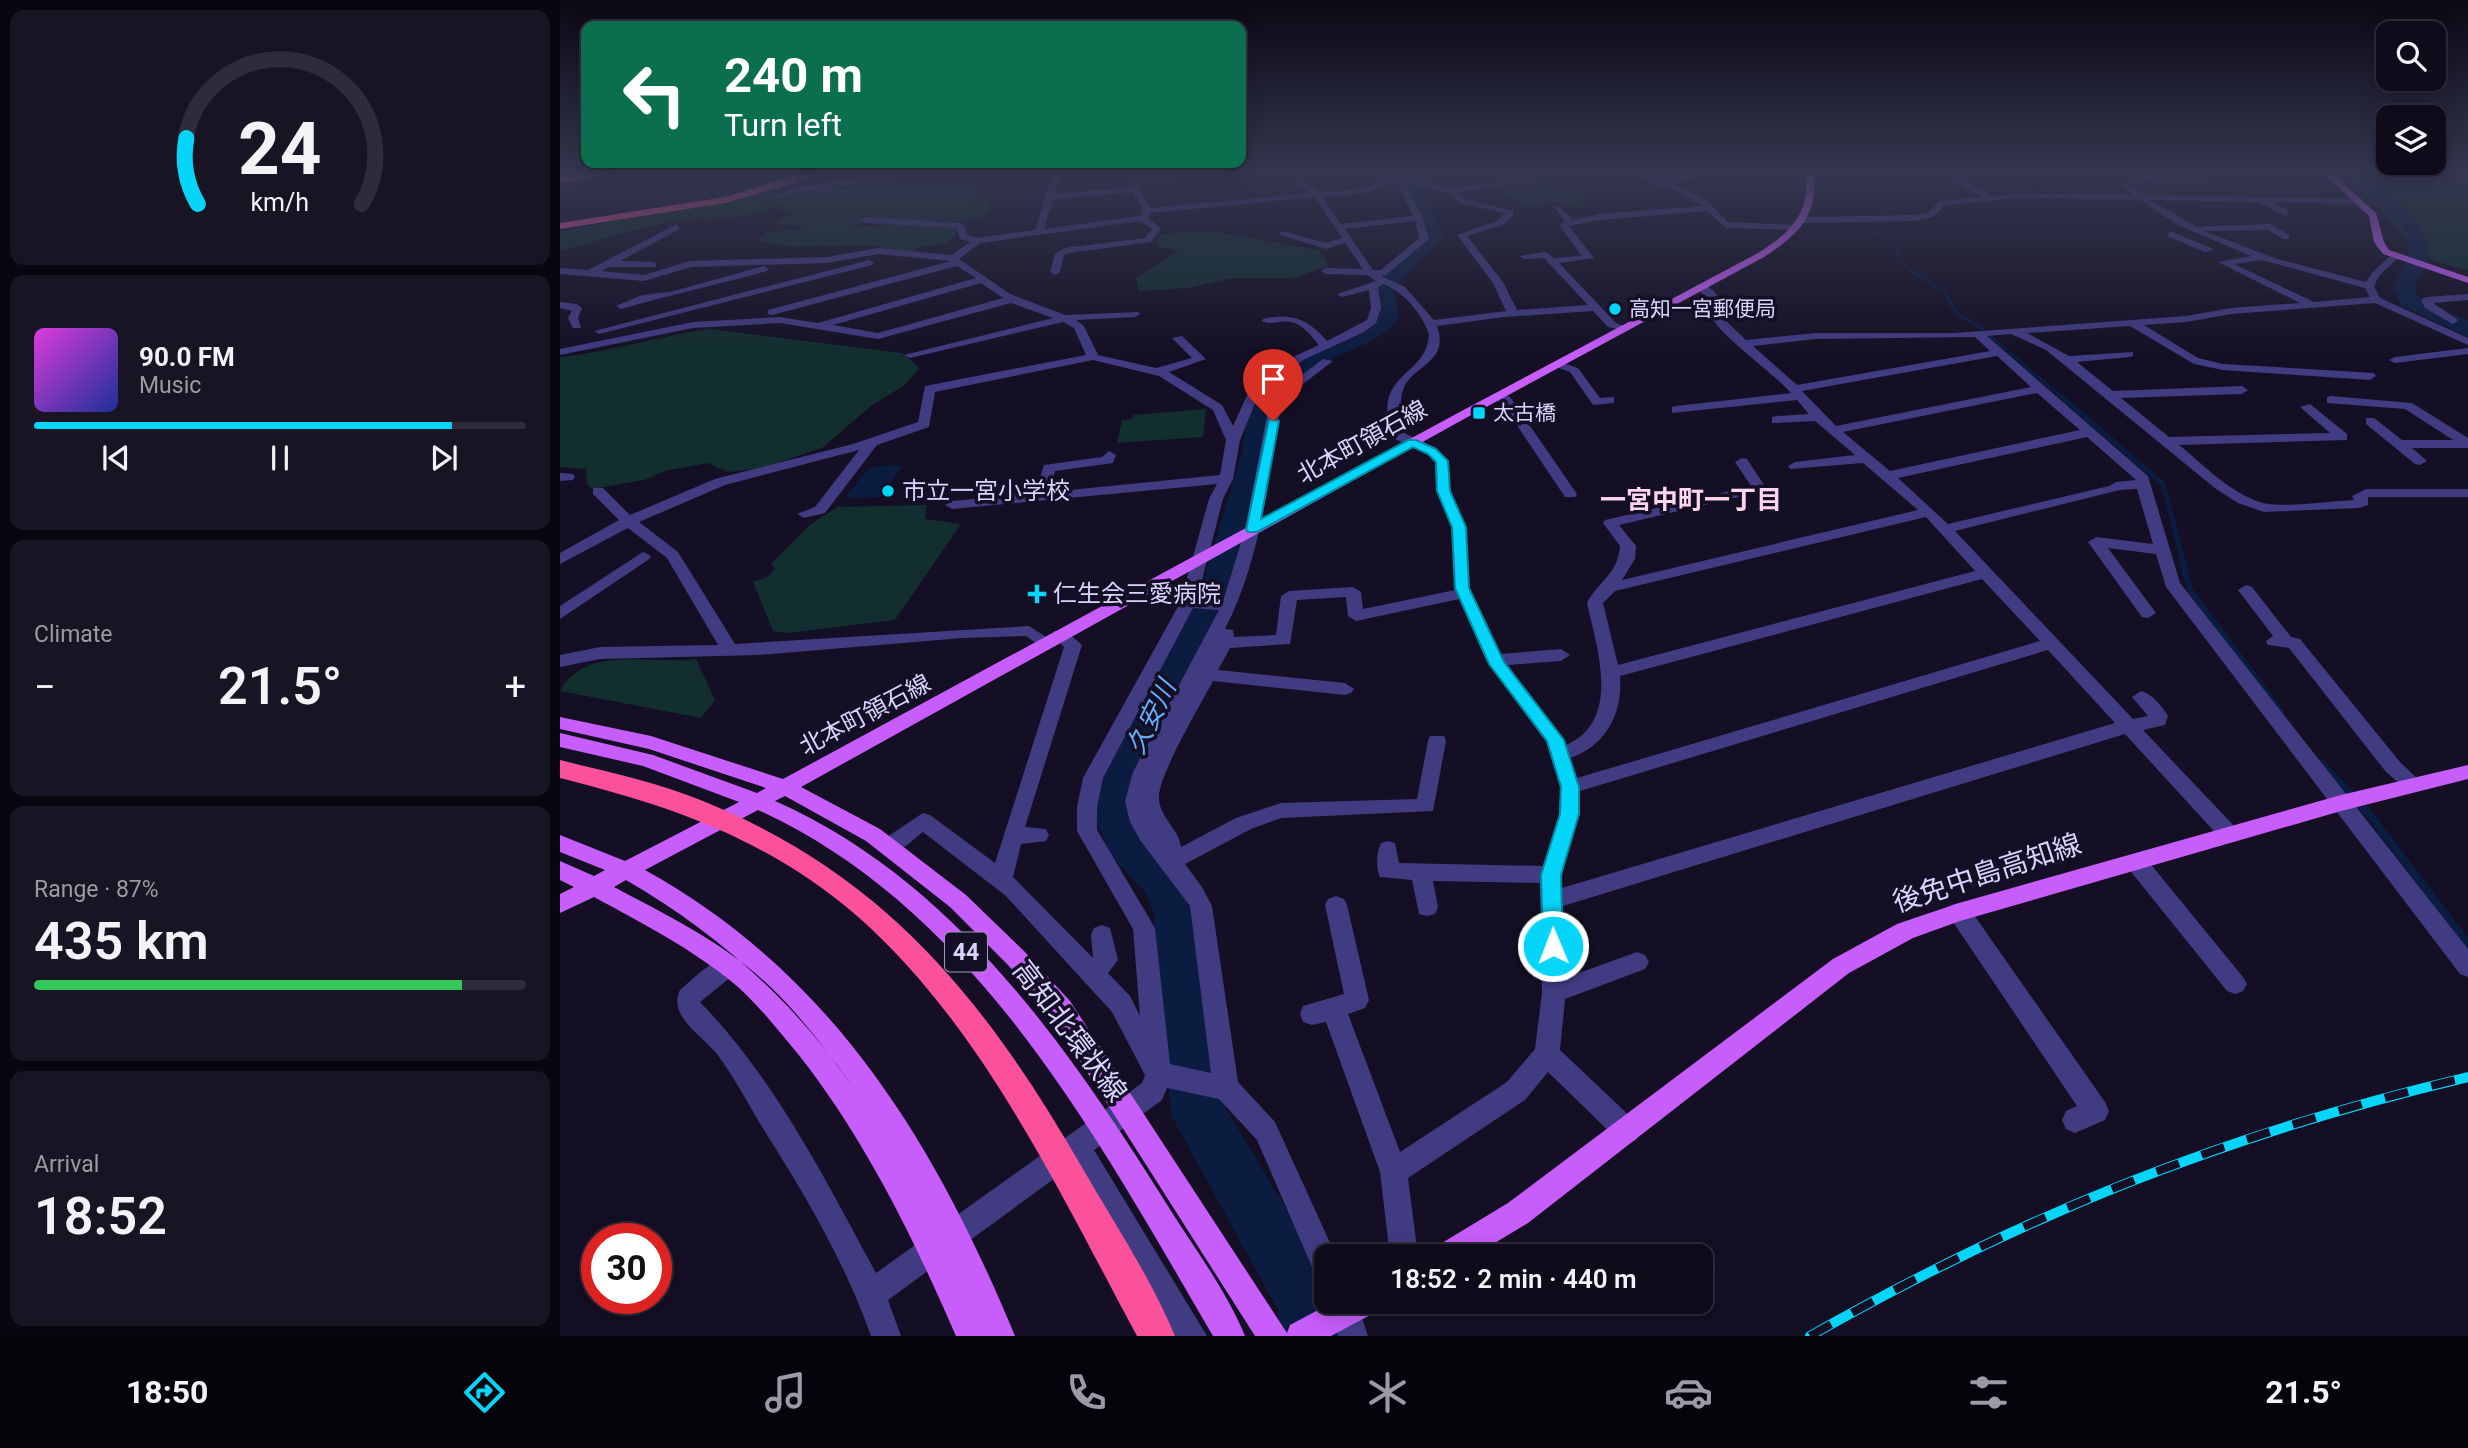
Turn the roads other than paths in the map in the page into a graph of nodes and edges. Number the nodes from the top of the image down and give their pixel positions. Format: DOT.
graph roads {
  1 [pos="667,232"];
  2 [pos="969,232"];
  3 [pos="1031,232"];
  4 [pos="1154,232"];
  5 [pos="1343,232"];
  6 [pos="1425,232"];
  7 [pos="1470,232"];
  8 [pos="1565,232"];
  9 [pos="1789,232"];
  10 [pos="2279,232"];
  11 [pos="2378,232"];
  12 [pos="962,233"];
  13 [pos="2207,233"];
  14 [pos="1283,234"];
  15 [pos="2286,237"];
  16 [pos="1347,239"];
  17 [pos="978,241"];
  18 [pos="1326,246"];
  19 [pos="706,249"];
  20 [pos="2208,250"];
  21 [pos="903,254"];
  22 [pos="1524,256"];
  23 [pos="2394,257"];
  24 [pos="2259,258"];
  25 [pos="606,259"];
  26 [pos="798,260"];
  27 [pos="956,260"];
  28 [pos="1552,261"];
  29 [pos="703,263"];
  30 [pos="653,265"];
  31 [pos="561,271"];
  32 [pos="1055,272"];
  33 [pos="1371,272"];
  34 [pos="587,275"];
  35 [pos="980,279"];
  36 [pos="2468,281"];
  37 [pos="1377,284"];
  38 [pos="2369,286"];
  39 [pos="1700,287"];
  40 [pos="1342,294"];
  41 [pos="2468,297"];
  42 [pos="1012,299"];
  43 [pos="2376,300"];
  44 [pos="560,305"];
  45 [pos="621,306"];
  46 [pos="2316,307"];
  47 [pos="1598,308"];
  48 [pos="1376,310"];
  49 [pos="772,312"];
  50 [pos="1135,314"];
  51 [pos="1513,314"];
  52 [pos="1066,319"];
  53 [pos="1267,321"];
  54 [pos="2133,323"];
  55 [pos="1358,324"];
  56 [pos="1431,324"];
  57 [pos="2429,325"];
  58 [pos="577,326"];
  59 [pos="1106,326"];
  60 [pos="816,327"];
  61 [pos="1080,329"];
  62 [pos="1622,329"];
  63 [pos="599,331"];
  64 [pos="2013,331"];
  65 [pos="1983,333"];
  66 [pos="1178,338"];
  67 [pos="2468,342"];
  68 [pos="1746,343"];
  69 [pos="1325,345"];
  70 [pos="2468,351"];
  71 [pos="560,352"];
  72 [pos="2001,352"];
  73 [pos="2129,354"];
  74 [pos="911,355"];
  75 [pos="1093,357"];
  76 [pos="1327,360"];
  77 [pos="2067,360"];
  78 [pos="2395,360"];
  79 [pos="1556,364"];
  80 [pos="1158,371"];
  81 [pos="2370,376"];
  82 [pos="2042,388"];
  83 [pos="2242,390"];
  84 [pos="1796,392"];
  85 [pos="2110,395"];
  86 [pos="1496,397"];
  87 [pos="1610,400"];
  88 [pos="2331,400"];
  89 [pos="2306,407"];
  90 [pos="1676,410"];
  91 [pos="1818,417"];
  92 [pos="1776,420"];
  93 [pos="2370,421"];
  94 [pos="1834,430"];
  95 [pos="2091,432"];
  96 [pos="1233,440"];
  97 [pos="2166,441"];
  98 [pos="1412,442"];
  99 [pos="2400,444"];
  100 [pos="2468,444"];
  101 [pos="870,445"];
  102 [pos="1109,456"];
  103 [pos="1868,458"];
  104 [pos="2420,461"];
  105 [pos="1742,462"];
  106 [pos="1795,466"];
  107 [pos="1888,476"];
  108 [pos="1226,479"];
  109 [pos="2143,484"];
  110 [pos="598,491"];
  111 [pos="2468,493"];
  112 [pos="1570,494"];
  113 [pos="1041,496"];
  114 [pos="952,505"];
  115 [pos="1929,512"];
  116 [pos="804,514"];
  117 [pos="627,520"];
  118 [pos="1945,529"];
  119 [pos="1252,530"];
  120 [pos="2162,550"];
  121 [pos="564,554"];
  122 [pos="1206,556"];
  123 [pos="643,557"];
  124 [pos="1986,573"];
  125 [pos="1611,585"];
  126 [pos="2246,590"];
  127 [pos="1464,593"];
  128 [pos="1188,603"];
  129 [pos="2148,612"];
  130 [pos="560,614"];
  131 [pos="1225,624"];
  132 [pos="1053,639"];
  133 [pos="2050,643"];
  134 [pos="729,649"];
  135 [pos="1561,654"];
  136 [pos="1495,660"];
  137 [pos="560,661"];
  138 [pos="1611,673"];
  139 [pos="1206,675"];
  140 [pos="1345,689"];
  141 [pos="2141,697"];
  142 [pos="560,723"];
  143 [pos="2129,727"];
  144 [pos="560,740"];
  145 [pos="1437,741"];
  146 [pos="1560,754"];
  147 [pos="560,769"];
  148 [pos="2468,772"];
  149 [pos="2413,785"];
  150 [pos="783,786"];
  151 [pos="1570,787"];
  152 [pos="2351,801"];
  153 [pos="1039,835"];
  154 [pos="2230,835"];
  155 [pos="1012,836"];
  156 [pos="560,843"];
  157 [pos="888,847"];
  158 [pos="1388,849"];
  159 [pos="1172,860"];
  160 [pos="2136,862"];
  161 [pos="560,870"];
  162 [pos="1421,872"];
  163 [pos="1551,875"];
  164 [pos="1001,880"];
  165 [pos="595,886"];
  166 [pos="1552,900"];
  167 [pos="560,904"];
  168 [pos="1336,905"];
  169 [pos="1427,907"];
  170 [pos="1959,912"];
  171 [pos="1102,935"];
  172 [pos="1637,962"];
  173 [pos="727,965"];
  174 [pos="2468,967"];
  175 [pos="1092,973"];
  176 [pos="2235,984"];
  177 [pos="1554,993"];
  178 [pos="1547,1054"];
  179 [pos="1162,1075"];
  180 [pos="1220,1086"];
  181 [pos="2076,1120"];
  182 [pos="1628,1131"];
  183 [pos="1077,1147"];
  184 [pos="1394,1172"];
  185 [pos="1316,1244"];
  186 [pos="1403,1244"];
  187 [pos="1467,1244"];
  188 [pos="871,1294"];
  189 [pos="1348,1314"];
  190 [pos="886,1336"];
  191 [pos="971,1336"];
  192 [pos="1000,1336"];
  193 [pos="1157,1336"];
  194 [pos="1192,1336"];
  195 [pos="1230,1336"];
  196 [pos="1273,1336"];
  197 [pos="1301,1336"];
  1 -- 25 [label="street"];
  2 -- 12 [label="street"];
  3 -- 17 [label="street"];
  4 -- 32 [label="street"];
  5 -- 16 [label="street"];
  6 -- 33 [label="street"];
  7 -- 51 [label="street"];
  8 -- 28 [label="street"];
  9 -- 39 [label="main road, 北本町領石線"];
  10 -- 15 [label="street"];
  11 -- 23 [label="main road"];
  12 -- 17 [label="street"];
  13 -- 20 [label="street"];
  13 -- 24 [label="street"];
  14 -- 18 [label="street"];
  16 -- 18 [label="street"];
  16 -- 33 [label="street"];
  17 -- 27 [label="street"];
  18 -- 33 [label="street"];
  19 -- 29 [label="street"];
  21 -- 26 [label="street"];
  21 -- 27 [label="street"];
  21 -- 63 [label="street"];
  22 -- 28 [label="street"];
  23 -- 36 [label="main road"];
  23 -- 38 [label="street"];
  24 -- 38 [label="street"];
  24 -- 46 [label="street"];
  25 -- 30 [label="street"];
  25 -- 34 [label="street"];
  26 -- 29 [label="street"];
  26 -- 45 [label="street"];
  27 -- 35 [label="street"];
  27 -- 49 [label="street"];
  28 -- 47 [label="street"];
  29 -- 34 [label="street"];
  31 -- 34 [label="street"];
  33 -- 37 [label="street"];
  35 -- 42 [label="street"];
  35 -- 60 [label="street"];
  37 -- 40 [label="street"];
  37 -- 48 [label="street"];
  37 -- 56 [label="street"];
  38 -- 43 [label="street"];
  39 -- 62 [label="main road, 北本町領石線"];
  39 -- 68 [label="street"];
  41 -- 57 [label="street"];
  42 -- 52 [label="street"];
  42 -- 60 [label="street"];
  43 -- 46 [label="street"];
  43 -- 57 [label="street"];
  44 -- 58 [label="street"];
  46 -- 54 [label="street"];
  47 -- 51 [label="street"];
  47 -- 62 [label="street"];
  48 -- 55 [label="street"];
  48 -- 69 [label="street"];
  50 -- 52 [label="street"];
  51 -- 56 [label="street"];
  52 -- 61 [label="street"];
  52 -- 74 [label="street"];
  53 -- 69 [label="street"];
  54 -- 64 [label="street"];
  54 -- 81 [label="street"];
  56 -- 98 [label="street"];
  57 -- 67 [label="street"];
  59 -- 61 [label="street"];
  60 -- 71 [label="street"];
  61 -- 75 [label="street"];
  62 -- 79 [label="main road, 北本町領石線"];
  64 -- 65 [label="street"];
  64 -- 77 [label="street"];
  65 -- 68 [label="street"];
  65 -- 72 [label="street"];
  66 -- 80 [label="street"];
  68 -- 84 [label="street"];
  69 -- 96 [label="street"];
  70 -- 78 [label="street"];
  72 -- 82 [label="street"];
  72 -- 84 [label="street"];
  73 -- 77 [label="street"];
  75 -- 80 [label="street"];
  75 -- 101 [label="street"];
  76 -- 119 [label="street"];
  77 -- 85 [label="street"];
  79 -- 86 [label="main road, 北本町領石線"];
  79 -- 87 [label="street"];
  80 -- 96 [label="street"];
  82 -- 94 [label="street"];
  82 -- 95 [label="street"];
  83 -- 85 [label="street"];
  84 -- 90 [label="street"];
  84 -- 91 [label="street"];
  85 -- 97 [label="street"];
  86 -- 98 [label="main road, 北本町領石線"];
  86 -- 112 [label="street"];
  88 -- 100 [label="street"];
  89 -- 97 [label="street"];
  91 -- 92 [label="street"];
  91 -- 94 [label="street"];
  93 -- 99 [label="street"];
  94 -- 103 [label="street"];
  95 -- 107 [label="street"];
  95 -- 109 [label="street"];
  96 -- 108 [label="street"];
  97 -- 111 [label="street"];
  98 -- 119 [label="main road, 北本町領石線"];
  98 -- 127 [label="street"];
  99 -- 100 [label="street"];
  99 -- 104 [label="street"];
  101 -- 116 [label="street"];
  101 -- 117 [label="street"];
  102 -- 113 [label="street"];
  103 -- 106 [label="street"];
  103 -- 107 [label="street"];
  105 -- 125 [label="street"];
  107 -- 115 [label="street"];
  108 -- 113 [label="street"];
  108 -- 122 [label="street"];
  109 -- 118 [label="street"];
  109 -- 120 [label="street"];
  110 -- 117 [label="street"];
  113 -- 114 [label="street"];
  115 -- 118 [label="street"];
  115 -- 125 [label="street"];
  117 -- 121 [label="street"];
  117 -- 134 [label="street"];
  118 -- 124 [label="street"];
  119 -- 122 [label="main road, 北本町領石線"];
  119 -- 131 [label="street"];
  120 -- 129 [label="street"];
  120 -- 152 [label="street"];
  122 -- 128 [label="street"];
  122 -- 132 [label="main road, 北本町領石線"];
  123 -- 130 [label="street"];
  124 -- 133 [label="street"];
  124 -- 138 [label="street"];
  125 -- 138 [label="street"];
  126 -- 149 [label="street"];
  127 -- 131 [label="street"];
  127 -- 136 [label="street"];
  128 -- 131 [label="street"];
  128 -- 179 [label="street"];
  131 -- 139 [label="street"];
  131 -- 159 [label="street"];
  132 -- 134 [label="street"];
  132 -- 150 [label="main road, 北本町領石線"];
  132 -- 155 [label="street"];
  133 -- 143 [label="street"];
  133 -- 151 [label="street"];
  134 -- 137 [label="street"];
  135 -- 136 [label="street"];
  136 -- 146 [label="street"];
  138 -- 146 [label="street"];
  139 -- 140 [label="street"];
  139 -- 159 [label="street"];
  141 -- 143 [label="street"];
  142 -- 150 [label="main road"];
  143 -- 154 [label="street"];
  143 -- 166 [label="street"];
  144 -- 195 [label="main road, 高知北環状線 / 44"];
  145 -- 159 [label="street"];
  146 -- 151 [label="street"];
  147 -- 193 [label="highway"];
  148 -- 149 [label="main road, 後免中島高知線"];
  149 -- 152 [label="main road, 後免中島高知線"];
  150 -- 157 [label="main road"];
  150 -- 165 [label="main road, 北本町領石線"];
  151 -- 163 [label="street"];
  152 -- 154 [label="main road, 後免中島高知線"];
  152 -- 174 [label="street"];
  153 -- 155 [label="street"];
  154 -- 160 [label="main road, 後免中島高知線"];
  155 -- 164 [label="street"];
  156 -- 192 [label="main road"];
  157 -- 164 [label="street"];
  157 -- 196 [label="main road"];
  158 -- 162 [label="street"];
  159 -- 180 [label="street"];
  160 -- 170 [label="main road, 後免中島高知線"];
  160 -- 176 [label="street"];
  161 -- 165 [label="main road"];
  162 -- 163 [label="street"];
  162 -- 169 [label="street"];
  163 -- 166 [label="street"];
  164 -- 175 [label="street"];
  165 -- 167 [label="main road, 北本町領石線"];
  165 -- 173 [label="main road"];
  166 -- 177 [label="street"];
  168 -- 184 [label="street"];
  170 -- 181 [label="street"];
  170 -- 182 [label="main road, 後免中島高知線"];
  171 -- 175 [label="street"];
  172 -- 177 [label="street"];
  173 -- 188 [label="street"];
  173 -- 191 [label="main road"];
  175 -- 179 [label="street"];
  177 -- 178 [label="street"];
  178 -- 182 [label="street"];
  178 -- 184 [label="street"];
  179 -- 180 [label="street"];
  179 -- 183 [label="street"];
  180 -- 185 [label="street"];
  182 -- 187 [label="main road, 後免中島高知線"];
  183 -- 188 [label="street"];
  183 -- 194 [label="street"];
  184 -- 186 [label="street"];
  188 -- 190 [label="street"];
  189 -- 197 [label="main road"];
}
